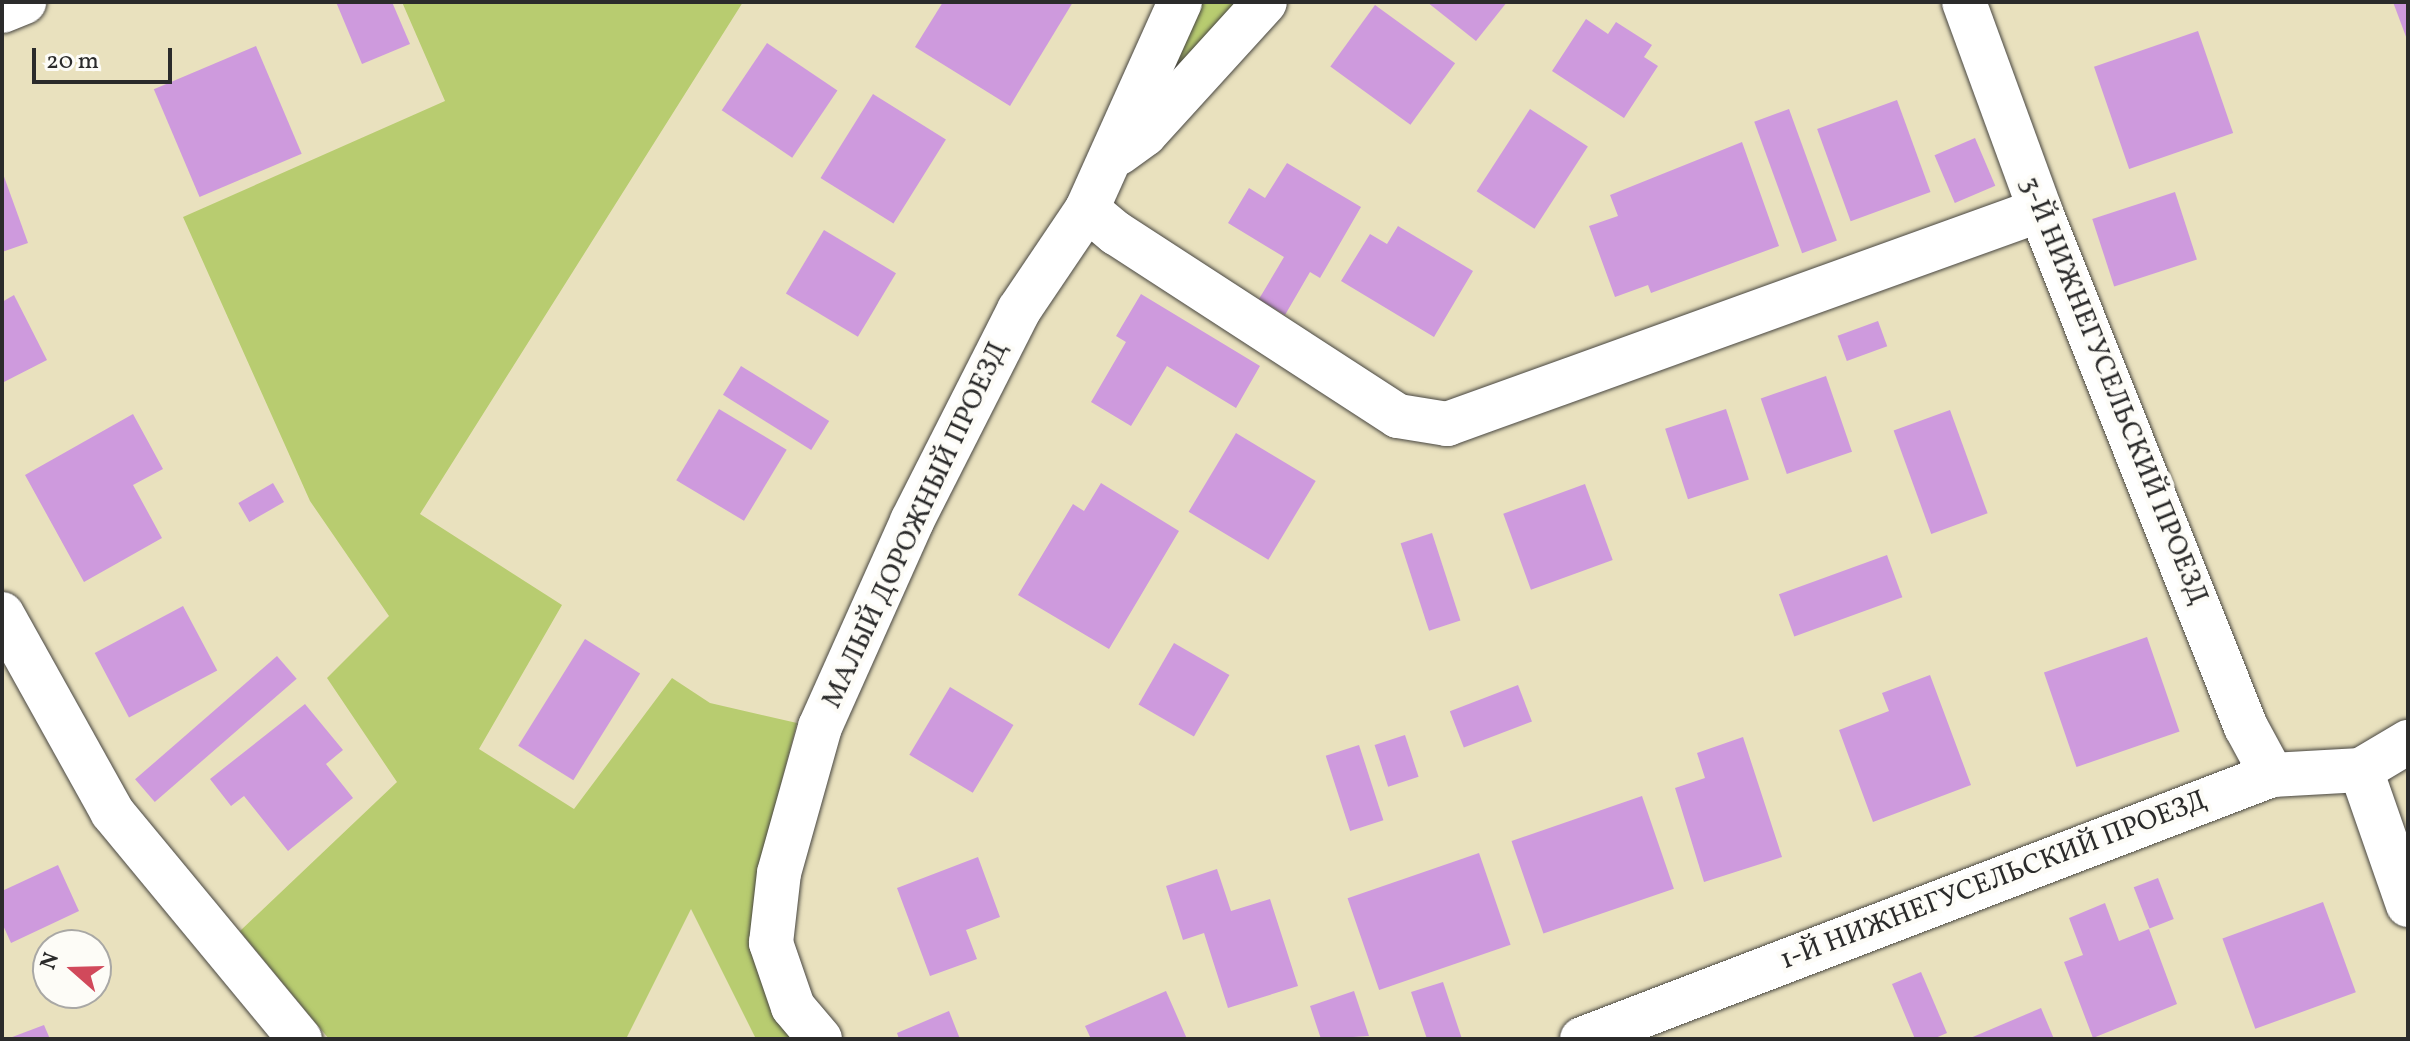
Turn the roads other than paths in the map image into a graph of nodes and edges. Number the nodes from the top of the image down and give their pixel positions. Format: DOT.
graph roads {
  1 [pos="24,2"];
  2 [pos="1180,2"];
  3 [pos="1265,2"];
  4 [pos="1964,2"];
  5 [pos="2,11"];
  6 [pos="1107,162"];
  7 [pos="1087,209"];
  8 [pos="2040,210"];
  9 [pos="2,614"];
  10 [pos="2408,742"];
  11 [pos="2361,770"];
  12 [pos="2272,775"];
  13 [pos="2408,905"];
  14 [pos="300,1039"];
  15 [pos="820,1039"];
  16 [pos="1582,1039"];
  1 -- 5 [label="street"];
  2 -- 6 [label="street, МАЛЫЙ ДОРОЖНЫЙ ПРОЕЗД"];
  3 -- 6 [label="street"];
  4 -- 8 [label="street, 3-Й НИЖНЕГУСЕЛЬСКИЙ ПРОЕЗД"];
  6 -- 7 [label="street, МАЛЫЙ ДОРОЖНЫЙ ПРОЕЗД"];
  7 -- 8 [label="street"];
  7 -- 15 [label="street, МАЛЫЙ ДОРОЖНЫЙ ПРОЕЗД"];
  8 -- 12 [label="street, 3-Й НИЖНЕГУСЕЛЬСКИЙ ПРОЕЗД"];
  9 -- 14 [label="street"];
  10 -- 11 [label="street, 1-Й НИЖНЕГУСЕЛЬСКИЙ ПРОЕЗД"];
  11 -- 12 [label="street, 1-Й НИЖНЕГУСЕЛЬСКИЙ ПРОЕЗД"];
  11 -- 13 [label="street"];
  12 -- 16 [label="street, 1-Й НИЖНЕГУСЕЛЬСКИЙ ПРОЕЗД"];
}
